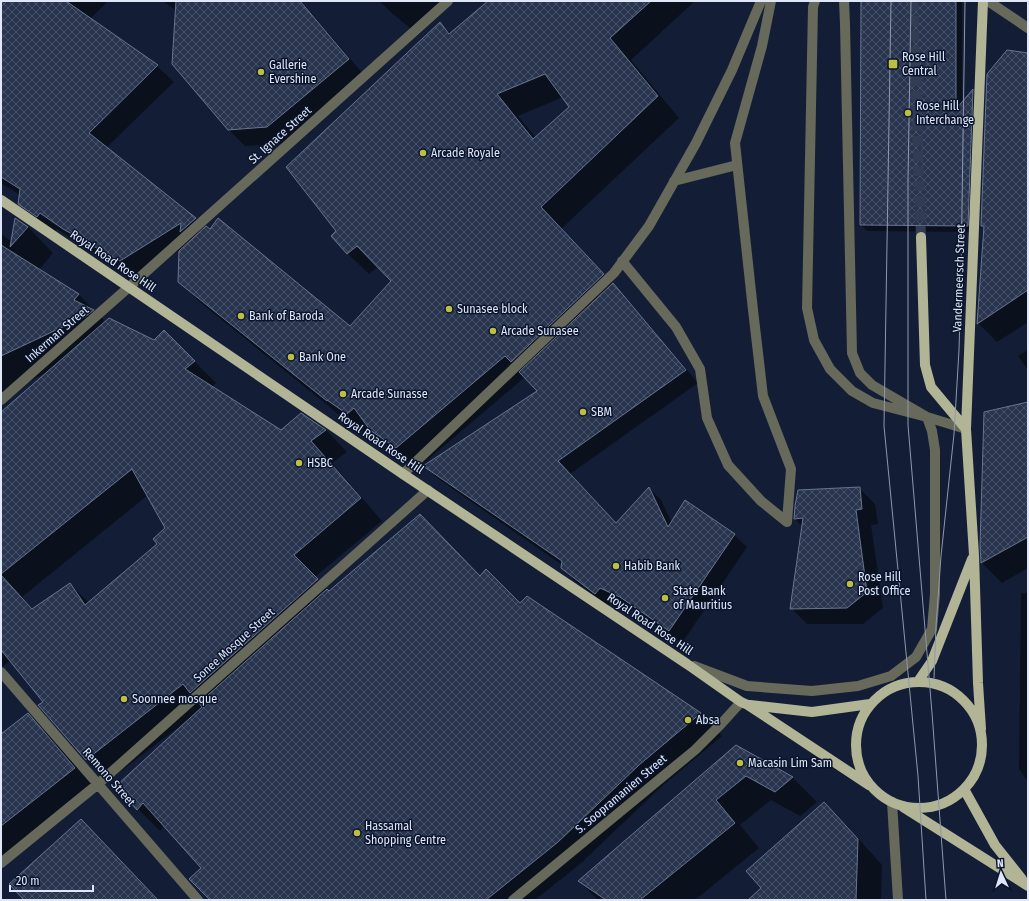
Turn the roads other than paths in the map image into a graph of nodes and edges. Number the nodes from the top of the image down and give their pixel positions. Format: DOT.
graph roads {
  1 [pos="448,1"];
  2 [pos="761,1"];
  3 [pos="771,1"];
  4 [pos="815,1"];
  5 [pos="844,1"];
  6 [pos="983,1"];
  7 [pos="988,1"];
  8 [pos="1028,28"];
  9 [pos="737,165"];
  10 [pos="674,182"];
  11 [pos="1,200"];
  12 [pos="921,237"];
  13 [pos="622,261"];
  14 [pos="129,288"];
  15 [pos="1,400"];
  16 [pos="927,416"];
  17 [pos="966,430"];
  18 [pos="403,474"];
  19 [pos="428,490"];
  20 [pos="974,555"];
  21 [pos="687,664"];
  22 [pos="1,672"];
  23 [pos="919,680"];
  24 [pos="745,703"];
  25 [pos="870,704"];
  26 [pos="981,729"];
  27 [pos="98,784"];
  28 [pos="870,784"];
  29 [pos="964,789"];
  30 [pos="896,803"];
  31 [pos="1,863"];
  32 [pos="1027,886"];
  33 [pos="198,900"];
  34 [pos="514,900"];
  35 [pos="898,900"];
  1 -- 14 [label="street, St. Ignace Street"];
  2 -- 10 [label="street"];
  3 -- 9 [label="street"];
  4 -- 16 [label="street"];
  5 -- 16 [label="street"];
  6 -- 17 [label="main road, Vandermeersch Street"];
  7 -- 8 [label="street"];
  9 -- 10 [label="street"];
  9 -- 13 [label="street"];
  10 -- 13 [label="street"];
  11 -- 14 [label="main road, Royal Road Rose Hill"];
  12 -- 17 [label="main road"];
  13 -- 18 [label="street"];
  14 -- 15 [label="street, Inkerman Street"];
  14 -- 18 [label="main road, Royal Road Rose Hill"];
  16 -- 17 [label="street"];
  16 -- 21 [label="street"];
  17 -- 20 [label="main road, Vandermeersch Street"];
  18 -- 19 [label="main road, Royal Road Rose Hill"];
  19 -- 21 [label="main road, Royal Road Rose Hill"];
  19 -- 27 [label="street, Sonee Mosque Street"];
  20 -- 23 [label="main road"];
  20 -- 26 [label="main road, Vandermeersch Street"];
  21 -- 24 [label="main road, Royal Road Rose Hill"];
  22 -- 27 [label="street, Remono Street"];
  23 -- 25 [label="main road"];
  23 -- 26 [label="main road"];
  24 -- 25 [label="main road, Royal Road Rose Hill"];
  24 -- 28 [label="main road, Royal Road Rose Hill"];
  24 -- 34 [label="street, S. Soopramanien Street"];
  25 -- 28 [label="main road"];
  26 -- 29 [label="main road"];
  27 -- 31 [label="street, Sonee Mosque Street"];
  27 -- 33 [label="street, Remono Street"];
  28 -- 30 [label="main road"];
  29 -- 30 [label="main road"];
  29 -- 32 [label="main road"];
  30 -- 32 [label="main road"];
  30 -- 35 [label="street"];
}
